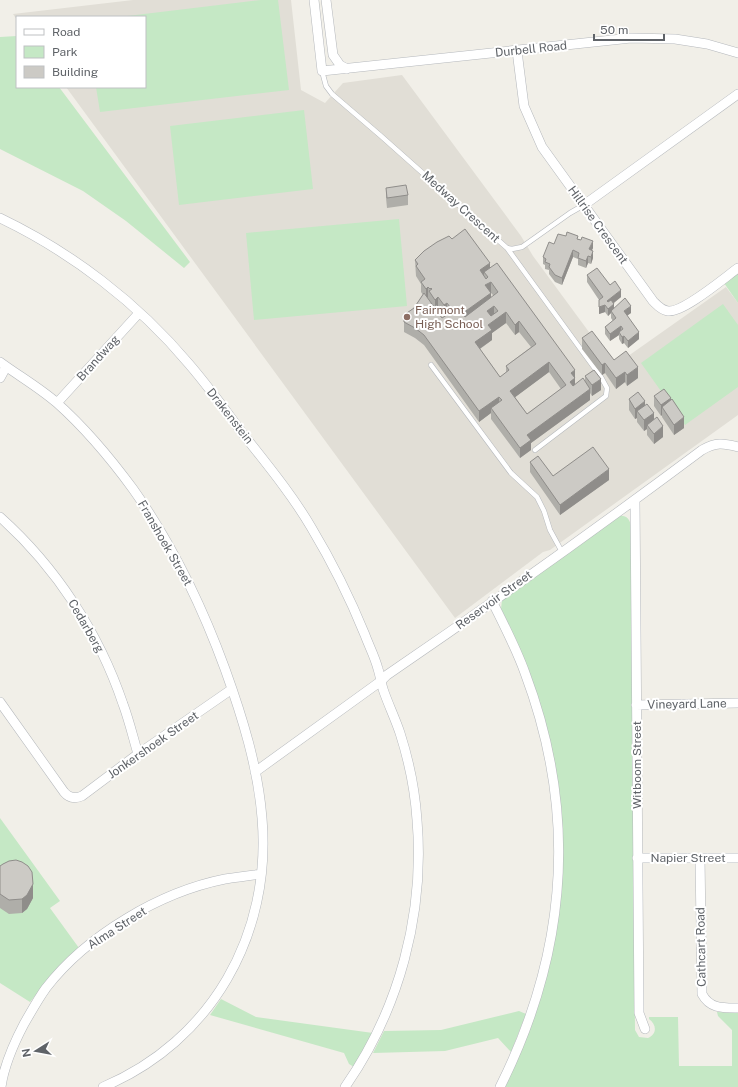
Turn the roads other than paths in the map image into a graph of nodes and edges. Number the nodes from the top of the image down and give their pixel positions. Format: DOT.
graph roads {
  1 [pos="314,0"];
  2 [pos="326,0"];
  3 [pos="517,51"];
  4 [pos="738,53"];
  5 [pos="348,69"];
  6 [pos="322,71"];
  7 [pos="738,94"];
  8 [pos="584,205"];
  9 [pos="0,218"];
  10 [pos="507,248"];
  11 [pos="738,268"];
  12 [pos="139,313"];
  13 [pos="3,364"];
  14 [pos="431,365"];
  15 [pos="0,378"];
  16 [pos="57,403"];
  17 [pos="738,447"];
  18 [pos="535,450"];
  19 [pos="635,500"];
  20 [pos="0,517"];
  21 [pos="562,552"];
  22 [pos="492,601"];
  23 [pos="381,681"];
  24 [pos="232,689"];
  25 [pos="0,702"];
  26 [pos="738,703"];
  27 [pos="636,705"];
  28 [pos="138,754"];
  29 [pos="255,772"];
  30 [pos="638,858"];
  31 [pos="700,858"];
  32 [pos="738,858"];
  33 [pos="261,874"];
  34 [pos="738,1008"];
  35 [pos="645,1029"];
  36 [pos="1,1087"];
  37 [pos="103,1087"];
  38 [pos="345,1087"];
  39 [pos="500,1087"];
  1 -- 6 [label="street, Medway Crescent"];
  2 -- 5 [label="street"];
  3 -- 4 [label="street, Durbell Road"];
  3 -- 5 [label="street, Durbell Road"];
  3 -- 8 [label="street, Hillrise Crescent"];
  5 -- 6 [label="street, Durbell Road"];
  6 -- 10 [label="lane, Medway Crescent"];
  7 -- 8 [label="street, Medway Crescent"];
  8 -- 10 [label="lane, Medway Crescent"];
  8 -- 11 [label="street, Hillrise Crescent"];
  9 -- 12 [label="street, Drakenstein"];
  10 -- 18 [label="lane"];
  12 -- 16 [label="street, Brandwag"];
  12 -- 23 [label="street, Drakenstein"];
  13 -- 15 [label="street"];
  13 -- 16 [label="street, Franshoek Street"];
  14 -- 21 [label="lane"];
  16 -- 24 [label="street, Franshoek Street"];
  17 -- 19 [label="street, Reservoir Street"];
  19 -- 21 [label="street, Reservoir Street"];
  19 -- 27 [label="street, Witboom Street"];
  20 -- 28 [label="street, Cedarberg"];
  21 -- 22 [label="street, Reservoir Street"];
  22 -- 23 [label="street, Reservoir Street"];
  22 -- 39 [label="street"];
  23 -- 29 [label="street, Reservoir Street"];
  23 -- 38 [label="street, Drakenstein"];
  24 -- 28 [label="street, Jonkershoek Street"];
  24 -- 29 [label="street, Franshoek Street"];
  25 -- 28 [label="street, Jonkershoek Street"];
  26 -- 27 [label="street, Vineyard Lane"];
  27 -- 30 [label="street, Witboom Street"];
  29 -- 33 [label="street, Franshoek Street"];
  30 -- 31 [label="street, Napier Street"];
  30 -- 35 [label="street, Witboom Street"];
  31 -- 32 [label="street, Napier Street"];
  31 -- 34 [label="street, Cathcart Road"];
  33 -- 36 [label="street, Alma Street"];
  33 -- 37 [label="street, Franshoek Street"];
}
